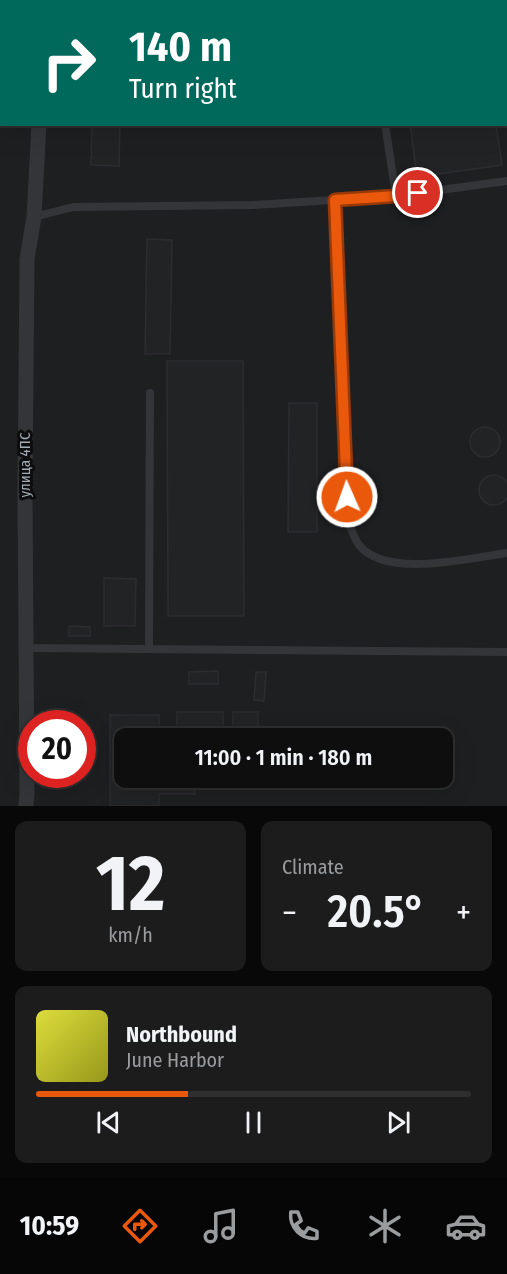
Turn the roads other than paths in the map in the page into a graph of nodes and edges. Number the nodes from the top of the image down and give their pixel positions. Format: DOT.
graph roads {
  1 [pos="39,126"];
  2 [pos="385,126"];
  3 [pos="507,181"];
  4 [pos="396,196"];
  5 [pos="335,200"];
  6 [pos="34,217"];
  7 [pos="150,393"];
  8 [pos="507,553"];
  9 [pos="26,648"];
  10 [pos="148,649"];
  11 [pos="507,652"];
  12 [pos="26,806"];
  1 -- 6 [label="street, улица 4ПС"];
  2 -- 4 [label="lane"];
  3 -- 4 [label="lane"];
  4 -- 5 [label="lane"];
  5 -- 6 [label="lane"];
  5 -- 8 [label="lane"];
  6 -- 9 [label="street, улица 4ПС"];
  7 -- 10 [label="lane"];
  9 -- 10 [label="lane"];
  9 -- 12 [label="street, улица 4ПС"];
  10 -- 11 [label="lane"];
}
